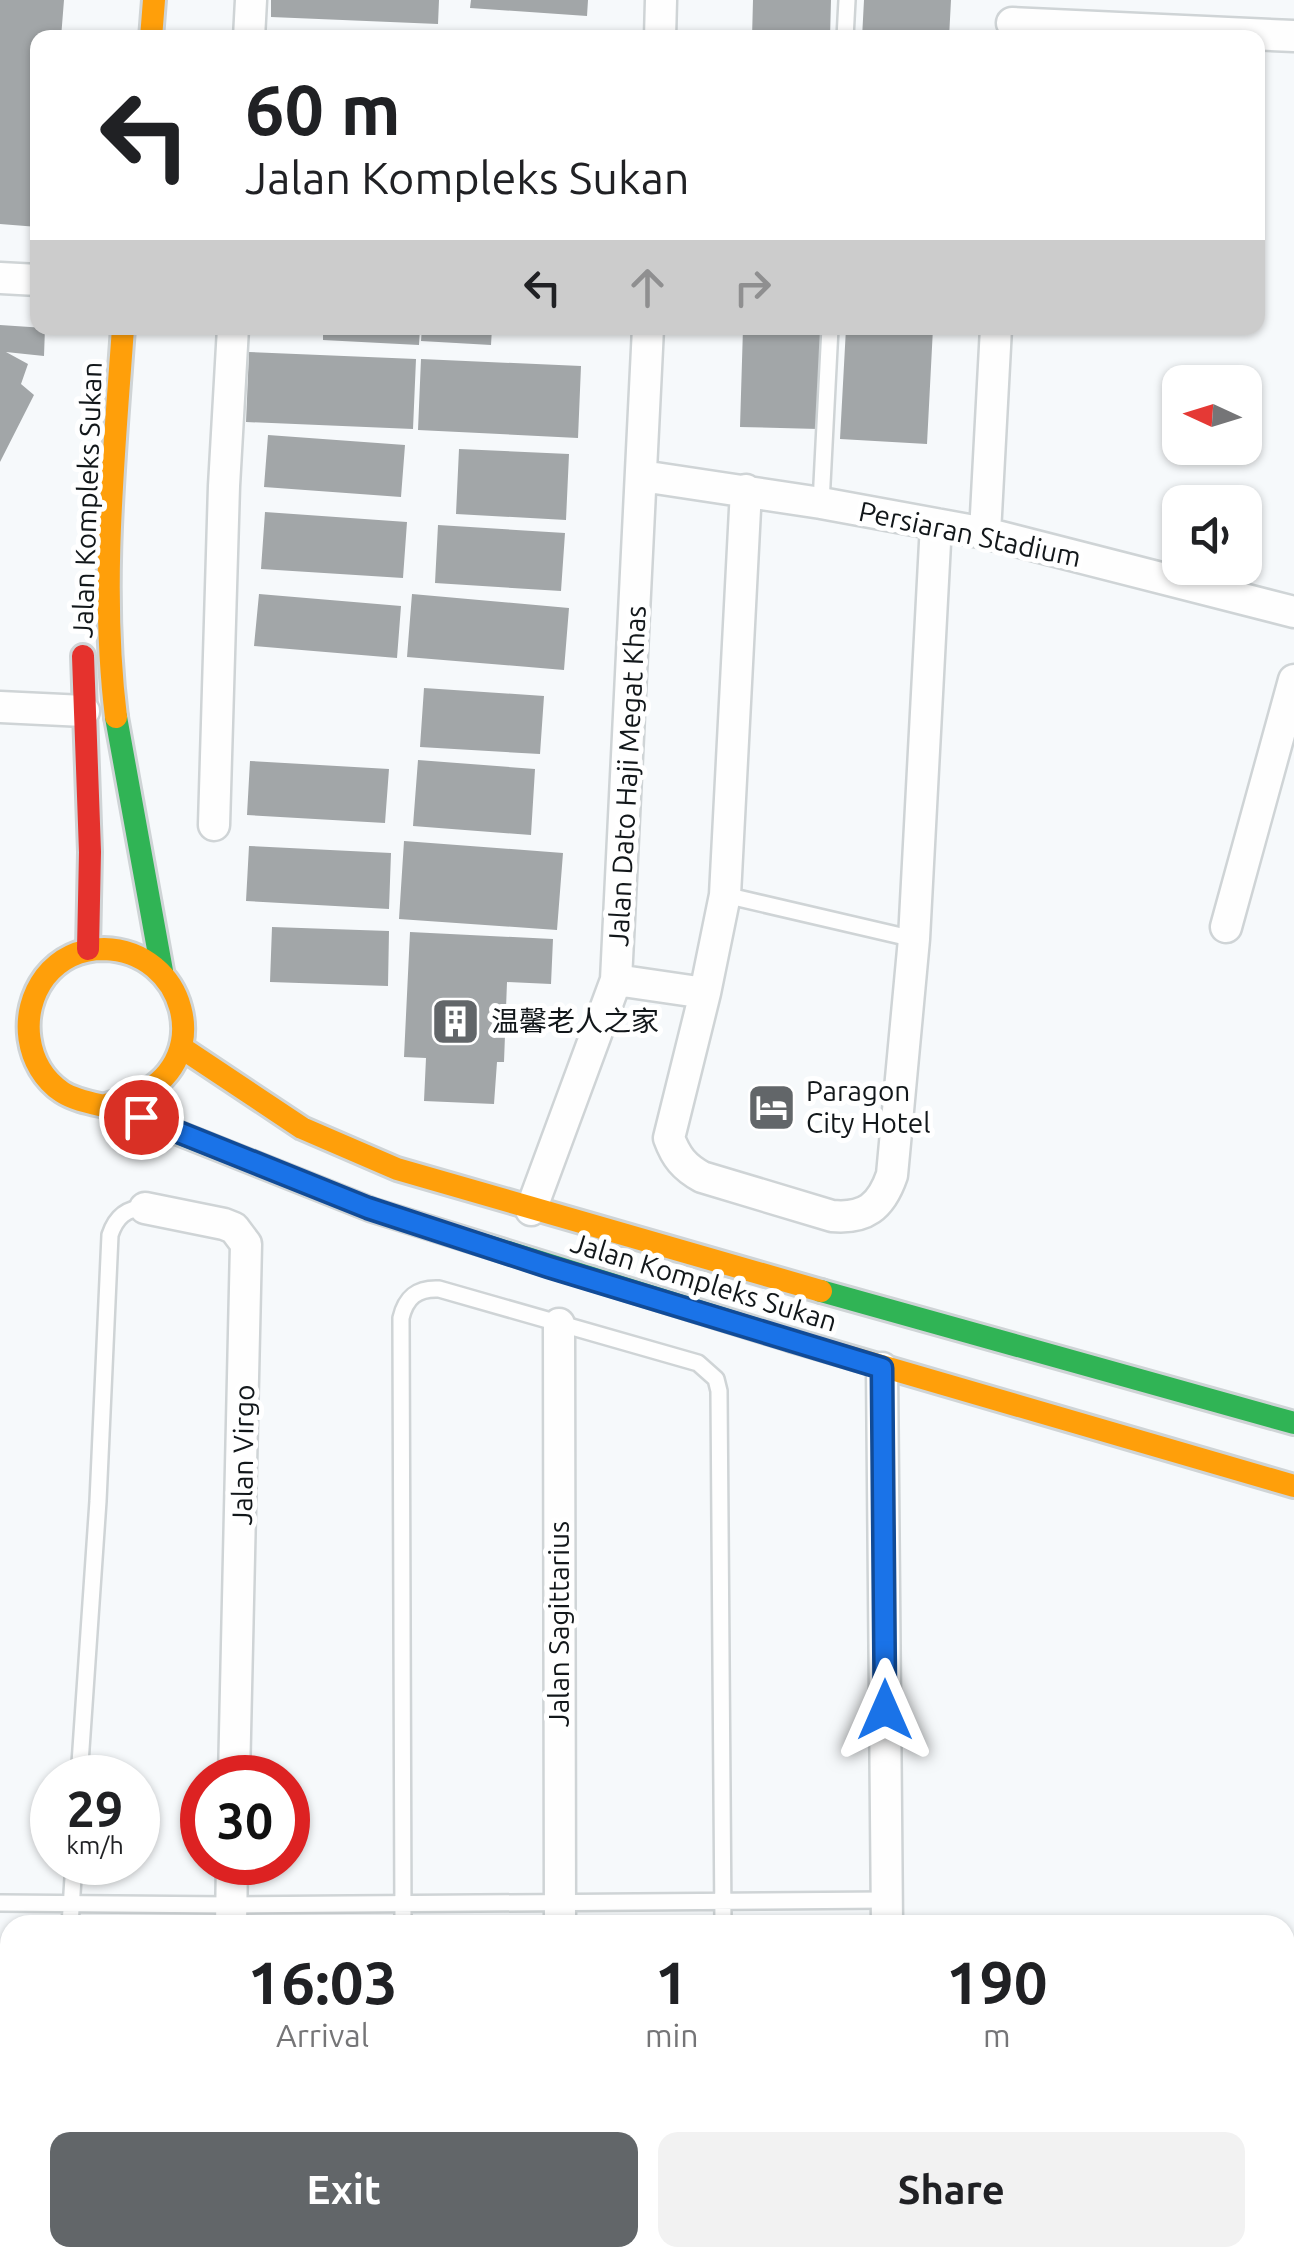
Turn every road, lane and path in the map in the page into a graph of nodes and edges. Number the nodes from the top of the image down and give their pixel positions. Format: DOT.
graph roads {
  1 [pos="154,0"];
  2 [pos="251,0"];
  3 [pos="661,0"];
  4 [pos="847,0"];
  5 [pos="1013,20"];
  6 [pos="152,30"];
  7 [pos="249,30"];
  8 [pos="660,30"];
  9 [pos="845,30"];
  10 [pos="1189,30"];
  11 [pos="1265,34"];
  12 [pos="1294,36"];
  13 [pos="0,278"];
  14 [pos="30,280"];
  15 [pos="123,335"];
  16 [pos="233,335"];
  17 [pos="648,335"];
  18 [pos="830,335"];
  19 [pos="996,335"];
  20 [pos="642,476"];
  21 [pos="746,490"];
  22 [pos="821,502"];
  23 [pos="936,524"];
  24 [pos="984,533"];
  25 [pos="1294,612"];
  26 [pos="83,631"];
  27 [pos="1294,680"];
  28 [pos="0,707"];
  29 [pos="84,711"];
  30 [pos="214,825"];
  31 [pos="725,895"];
  32 [pos="1226,927"];
  33 [pos="914,939"];
  34 [pos="88,949"];
  35 [pos="162,971"];
  36 [pos="616,980"];
  37 [pos="705,993"];
  38 [pos="182,1048"];
  39 [pos="14,1066"];
  40 [pos="44,1075"];
  41 [pos="106,1106"];
  42 [pos="145,1208"];
  43 [pos="531,1210"];
  44 [pos="558,1324"];
  45 [pos="882,1368"];
  46 [pos="1294,1423"];
  47 [pos="1294,1486"];
  48 [pos="81,1755"];
  49 [pos="235,1755"];
  50 [pos="72,1885"];
  51 [pos="232,1885"];
  52 [pos="724,1901"];
  53 [pos="0,1903"];
  54 [pos="71,1904"];
  55 [pos="402,1904"];
  56 [pos="887,1912"];
  57 [pos="560,1914"];
  58 [pos="70,1915"];
  59 [pos="231,1915"];
  60 [pos="403,1915"];
  61 [pos="724,1915"];
  1 -- 6 [label="main road"];
  2 -- 7 [label="street"];
  3 -- 8 [label="street"];
  4 -- 9 [label="lane"];
  5 -- 10 [label="street"];
  11 -- 12 [label="street"];
  13 -- 14 [label="street"];
  15 -- 35 [label="main road, Jalan Kompleks Sukan"];
  16 -- 30 [label="street"];
  17 -- 20 [label="street, Jalan Dato Haji Megat Khas"];
  18 -- 22 [label="lane"];
  19 -- 24 [label="street"];
  20 -- 21 [label="street, Persiaran Stadium"];
  20 -- 36 [label="street, Jalan Dato Haji Megat Khas"];
  21 -- 22 [label="street, Persiaran Stadium"];
  21 -- 31 [label="street"];
  22 -- 23 [label="street, Persiaran Stadium"];
  23 -- 24 [label="street, Persiaran Stadium"];
  23 -- 33 [label="street"];
  24 -- 25 [label="street, Persiaran Stadium"];
  26 -- 29 [label="main road, Jalan Kompleks Sukan"];
  27 -- 32 [label="street"];
  28 -- 29 [label="street"];
  29 -- 34 [label="main road, Jalan Kompleks Sukan"];
  31 -- 33 [label="lane"];
  31 -- 37 [label="street"];
  33 -- 37 [label="street"];
  34 -- 35 [label="main road"];
  34 -- 40 [label="main road"];
  35 -- 38 [label="main road, Jalan Kompleks Sukan"];
  36 -- 37 [label="street"];
  36 -- 43 [label="street, Jalan Dato Haji Megat Khas"];
  38 -- 41 [label="main road"];
  38 -- 43 [label="main road, Jalan Kompleks Sukan"];
  39 -- 40 [label="main road, Jalan Kompleks Sukan"];
  40 -- 41 [label="main road, Jalan Kompleks Sukan"];
  41 -- 45 [label="main road, Jalan Kompleks Sukan"];
  42 -- 48 [label="lane"];
  42 -- 49 [label="street, Jalan Virgo"];
  43 -- 46 [label="main road, Jalan Kompleks Sukan"];
  44 -- 52 [label="lane"];
  44 -- 55 [label="lane"];
  44 -- 57 [label="street, Jalan Sagittarius"];
  45 -- 47 [label="main road, Jalan Kompleks Sukan"];
  45 -- 56 [label="street"];
  50 -- 54 [label="lane"];
  51 -- 59 [label="street"];
  52 -- 56 [label="lane"];
  52 -- 57 [label="lane"];
  52 -- 61 [label="lane"];
  53 -- 54 [label="lane"];
  54 -- 58 [label="lane"];
  54 -- 59 [label="lane"];
  55 -- 57 [label="lane"];
  55 -- 59 [label="lane"];
  55 -- 60 [label="lane"];
}
